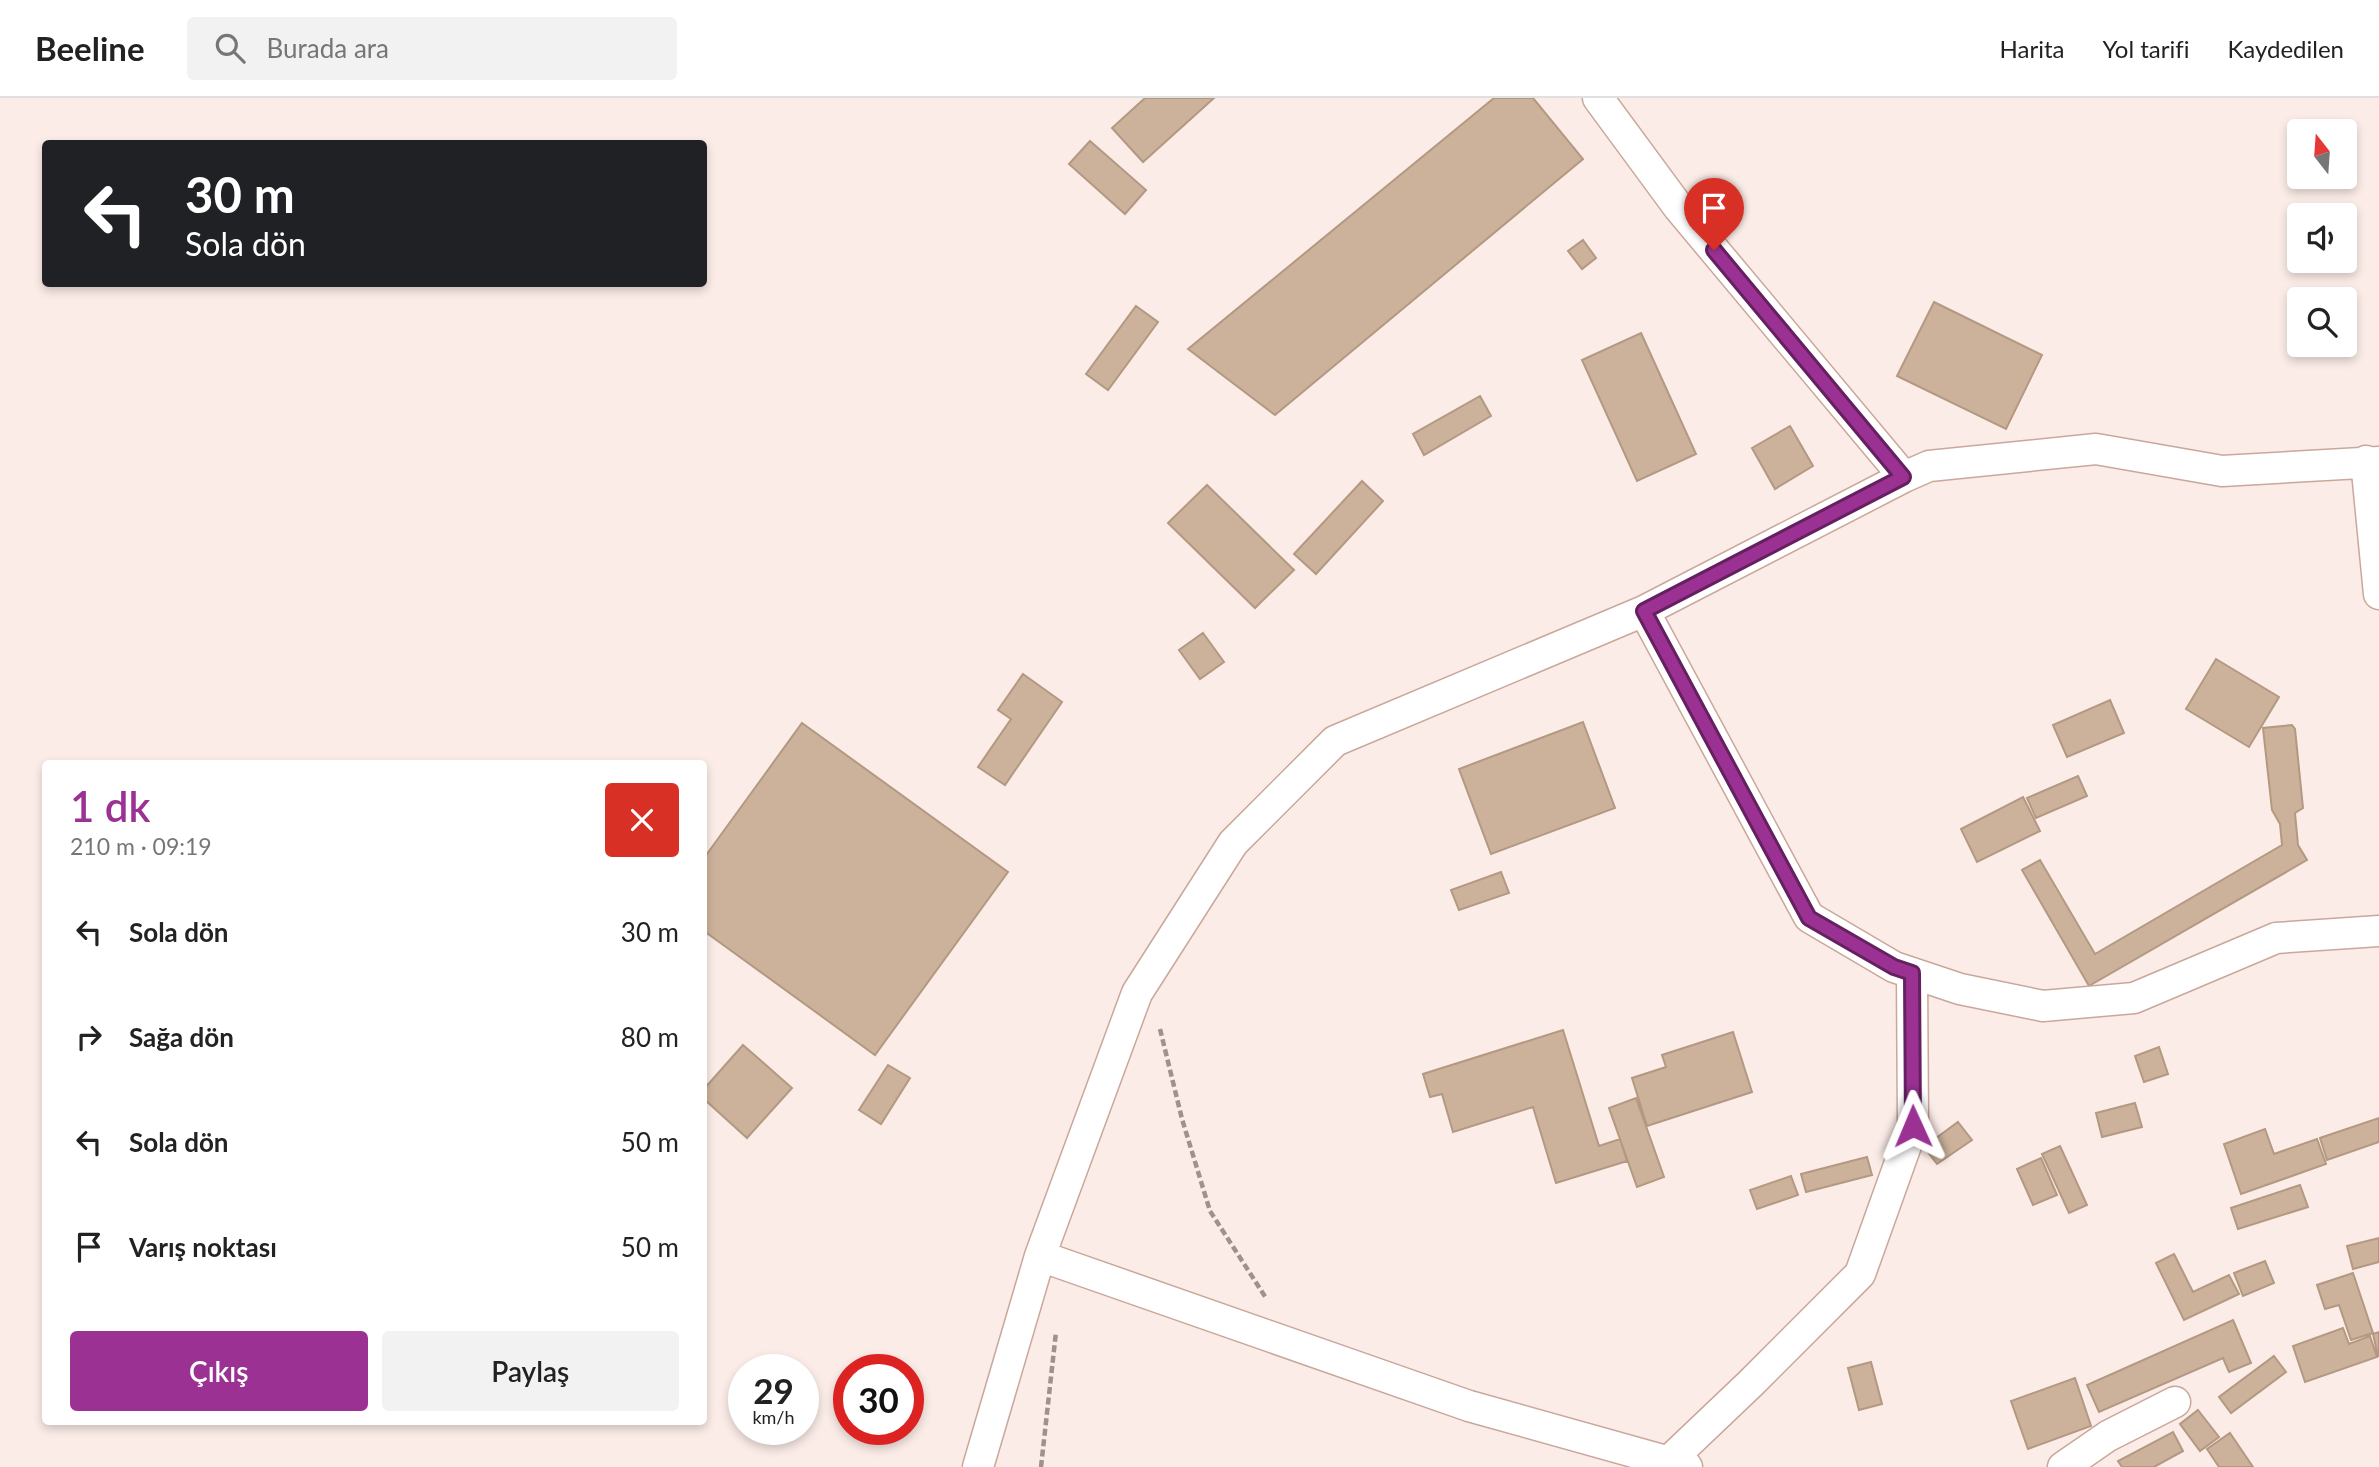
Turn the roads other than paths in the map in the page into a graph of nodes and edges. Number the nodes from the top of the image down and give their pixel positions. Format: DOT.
graph roads {
  1 [pos="1598,98"];
  2 [pos="2372,461"];
  3 [pos="1903,477"];
  4 [pos="2379,594"];
  5 [pos="1644,611"];
  6 [pos="2379,931"];
  7 [pos="1912,973"];
  8 [pos="1040,1256"];
  9 [pos="2175,1402"];
  10 [pos="1678,1464"];
  11 [pos="978,1467"];
  12 [pos="2063,1467"];
  1 -- 3 [label="street"];
  2 -- 3 [label="street"];
  2 -- 4 [label="street"];
  3 -- 5 [label="street"];
  5 -- 7 [label="street"];
  5 -- 8 [label="street"];
  6 -- 7 [label="street"];
  7 -- 10 [label="street"];
  8 -- 10 [label="street"];
  8 -- 11 [label="street"];
  9 -- 12 [label="street"];
}
